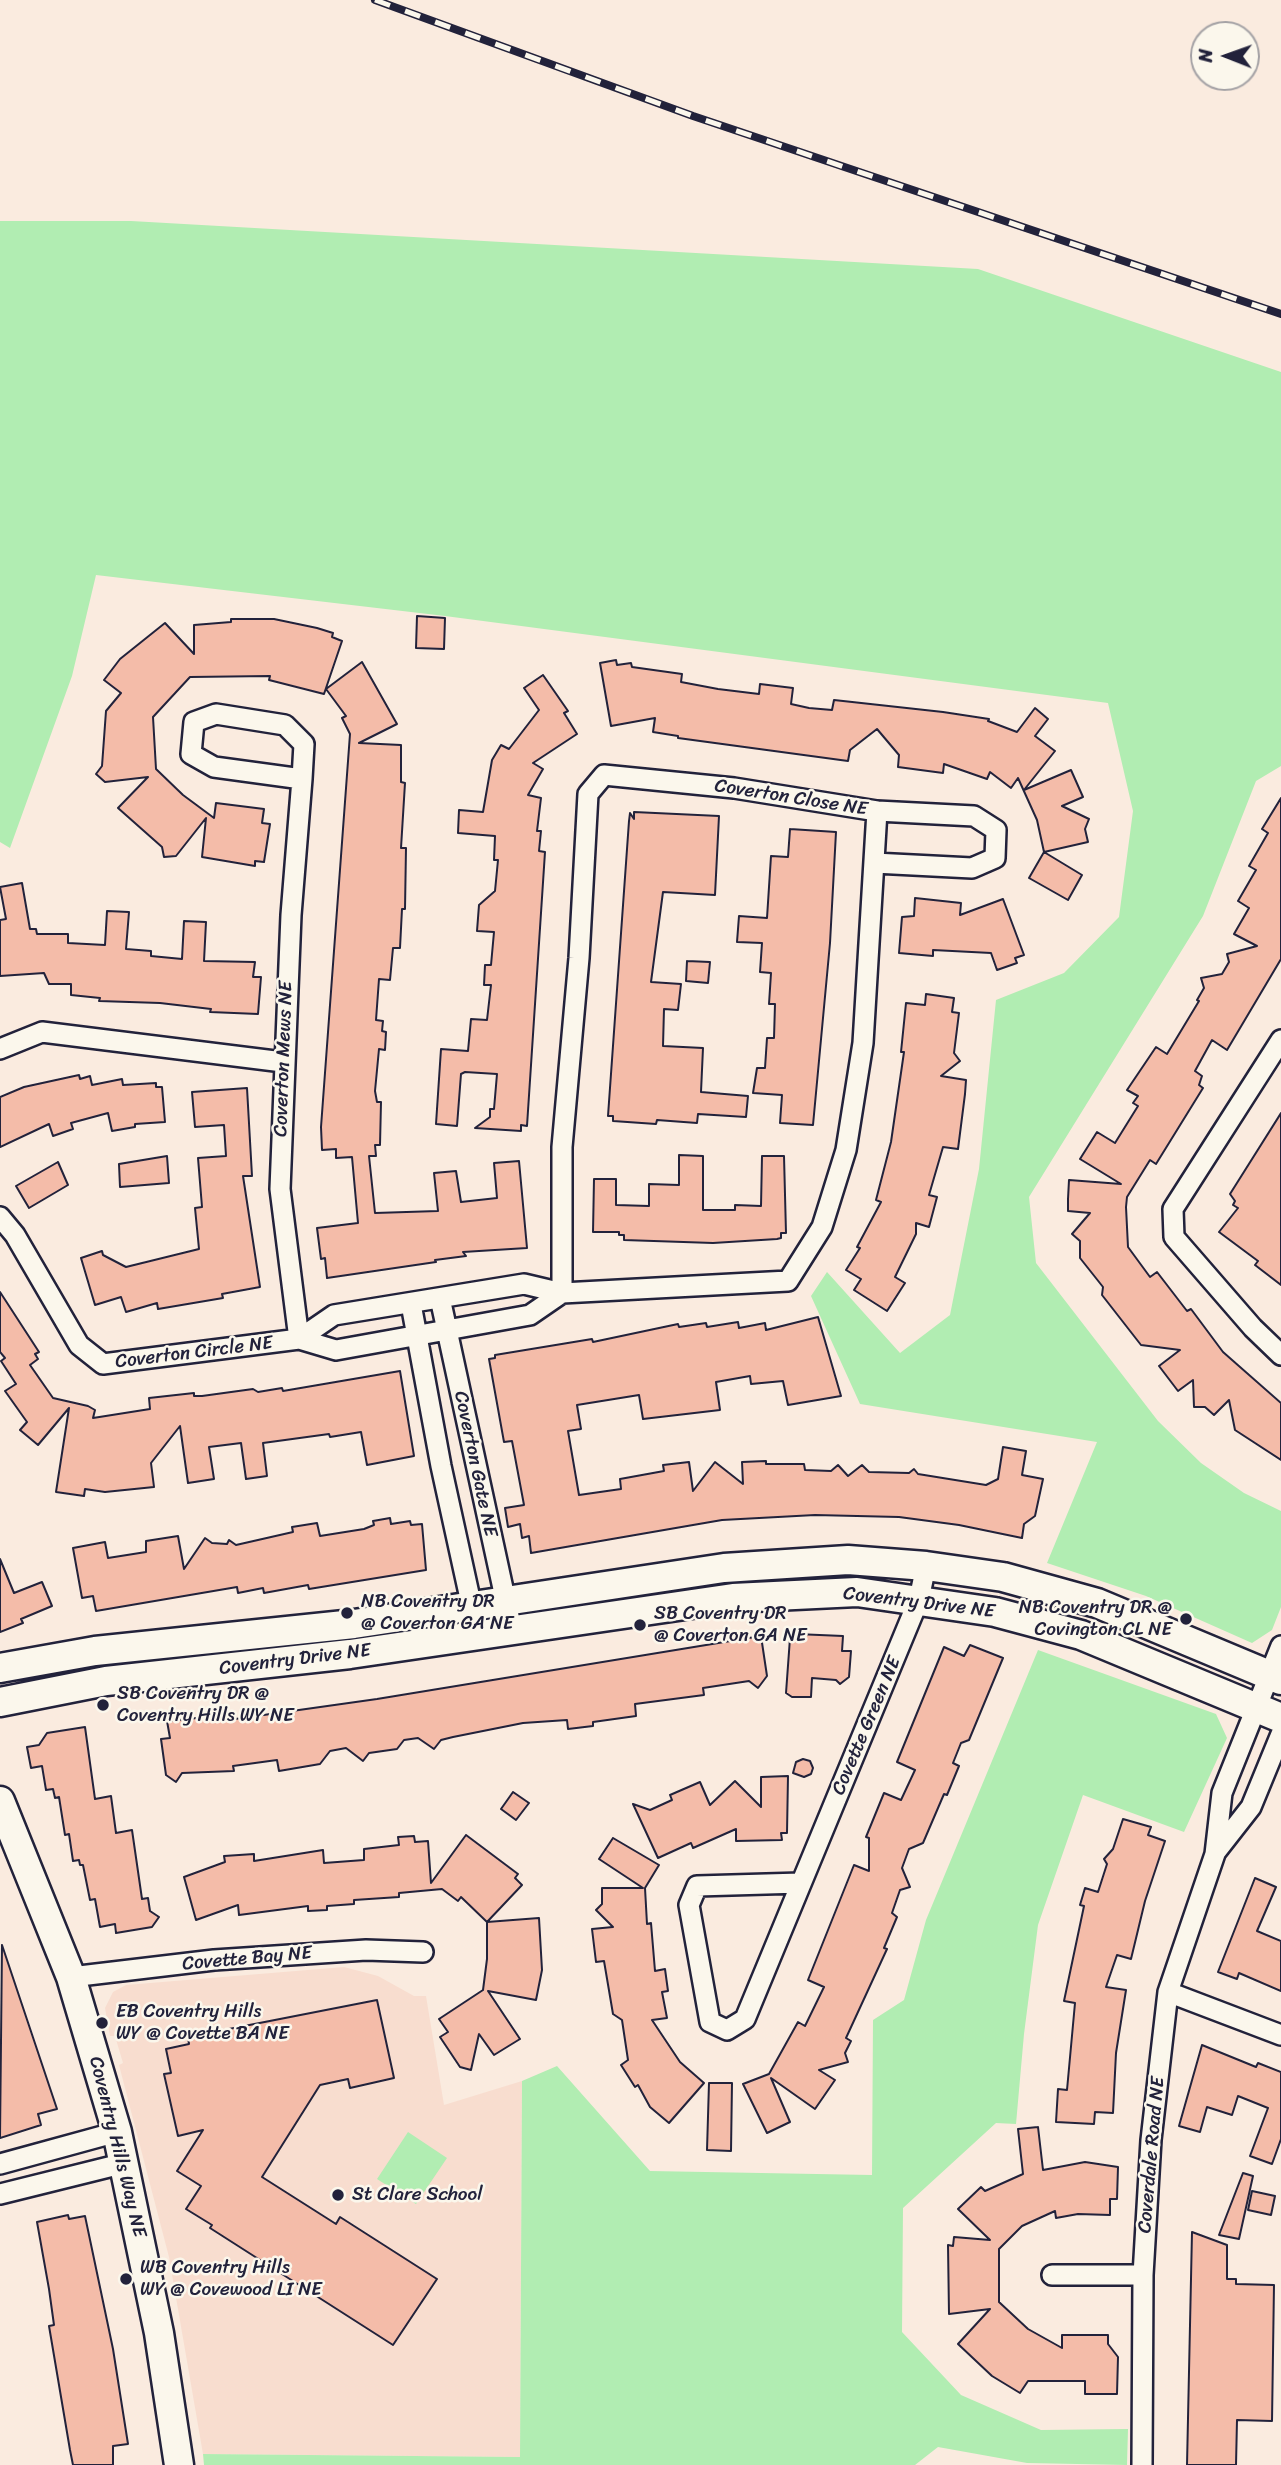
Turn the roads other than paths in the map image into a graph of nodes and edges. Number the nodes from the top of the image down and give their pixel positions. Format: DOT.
graph roads {
  1 [pos="302,779"];
  2 [pos="877,811"];
  3 [pos="874,863"];
  4 [pos="1281,1040"];
  5 [pos="0,1049"];
  6 [pos="284,1062"];
  7 [pos="0,1217"];
  8 [pos="562,1293"];
  9 [pos="440,1298"];
  10 [pos="411,1304"];
  11 [pos="448,1331"];
  12 [pos="417,1336"];
  13 [pos="299,1339"];
  14 [pos="1281,1355"];
  15 [pos="474,1461"];
  16 [pos="441,1466"];
  17 [pos="926,1566"];
  18 [pos="1028,1584"];
  19 [pos="504,1598"];
  20 [pos="919,1599"];
  21 [pos="471,1605"];
  22 [pos="1016,1618"];
  23 [pos="512,1630"];
  24 [pos="478,1635"];
  25 [pos="1281,1646"];
  26 [pos="95,1651"];
  27 [pos="0,1668"];
  28 [pos="1275,1678"];
  29 [pos="106,1681"];
  30 [pos="0,1702"];
  31 [pos="1269,1712"];
  32 [pos="1281,1734"];
  33 [pos="0,1801"];
  34 [pos="1215,1854"];
  35 [pos="801,1884"];
  36 [pos="423,1952"];
  37 [pos="71,1977"];
  38 [pos="1168,1992"];
  39 [pos="1281,2035"];
  40 [pos="117,2132"];
  41 [pos="125,2163"];
  42 [pos="0,2164"];
  43 [pos="0,2194"];
  44 [pos="1052,2274"];
  45 [pos="1143,2276"];
  46 [pos="180,2465"];
  47 [pos="1142,2465"];
  1 -- 1 [label="street, Coverton Mews NE"];
  1 -- 6 [label="street, Coverton Mews NE"];
  2 -- 3 [label="street, Coverton Close NE"];
  2 -- 3 [label="street"];
  2 -- 8 [label="street, Coverton Close NE"];
  3 -- 8 [label="street, Coverton Close NE"];
  4 -- 14 [label="street"];
  5 -- 6 [label="street"];
  6 -- 13 [label="street, Coverton Mews NE"];
  7 -- 13 [label="street, Coverton Circle NE"];
  8 -- 9 [label="street, Coverton Close NE"];
  8 -- 11 [label="street"];
  9 -- 10 [label="street, Coverton Circle NE"];
  9 -- 11 [label="street, Coverton Gate NE"];
  10 -- 12 [label="street, Coverton Gate NE"];
  10 -- 13 [label="street, Coverton Circle NE"];
  11 -- 12 [label="street, Coverton Circle NE"];
  11 -- 15 [label="street, Coverton Gate NE"];
  12 -- 13 [label="street, Coverton Circle NE"];
  12 -- 16 [label="street, Coverton Gate NE"];
  15 -- 16 [label="street"];
  15 -- 19 [label="street, Coverton Gate NE"];
  16 -- 21 [label="street, Coverton Gate NE"];
  17 -- 18 [label="street, Coventry Drive NE"];
  17 -- 19 [label="street, Coventry Drive NE"];
  17 -- 20 [label="street, Covette Green NE"];
  18 -- 22 [label="street"];
  18 -- 28 [label="street, Coventry Drive NE"];
  19 -- 21 [label="street, Coventry Drive NE"];
  19 -- 23 [label="street, Coverton Gate NE"];
  20 -- 22 [label="street, Coventry Drive NE"];
  20 -- 23 [label="street, Coventry Drive NE"];
  20 -- 35 [label="street, Covette Green NE"];
  21 -- 24 [label="street, Coverton Gate NE"];
  21 -- 26 [label="street, Coventry Drive NE"];
  22 -- 31 [label="street, Coventry Drive NE"];
  23 -- 24 [label="street, Coventry Drive NE"];
  24 -- 29 [label="street, Coventry Drive NE"];
  25 -- 28 [label="street, Coverdale Road NE"];
  26 -- 27 [label="street, Coventry Drive NE"];
  26 -- 29 [label="street"];
  28 -- 31 [label="street, Coverdale Road NE"];
  29 -- 30 [label="street, Coventry Drive NE"];
  31 -- 34 [label="street, Coverdale Road NE"];
  32 -- 34 [label="street, Coverdale Road NE"];
  33 -- 37 [label="street, Coventry Hills Way NE"];
  34 -- 38 [label="street, Coverdale Road NE"];
  35 -- 35 [label="street, Covette Green NE"];
  36 -- 37 [label="street, Covette Bay NE"];
  37 -- 40 [label="street, Coventry Hills Way NE"];
  38 -- 39 [label="street"];
  38 -- 45 [label="street, Coverdale Road NE"];
  40 -- 41 [label="street, Coventry Hills Way NE"];
  40 -- 42 [label="street"];
  41 -- 43 [label="street"];
  41 -- 46 [label="street, Coventry Hills Way NE"];
  44 -- 45 [label="street"];
  45 -- 47 [label="street, Coverdale Road NE"];
}
